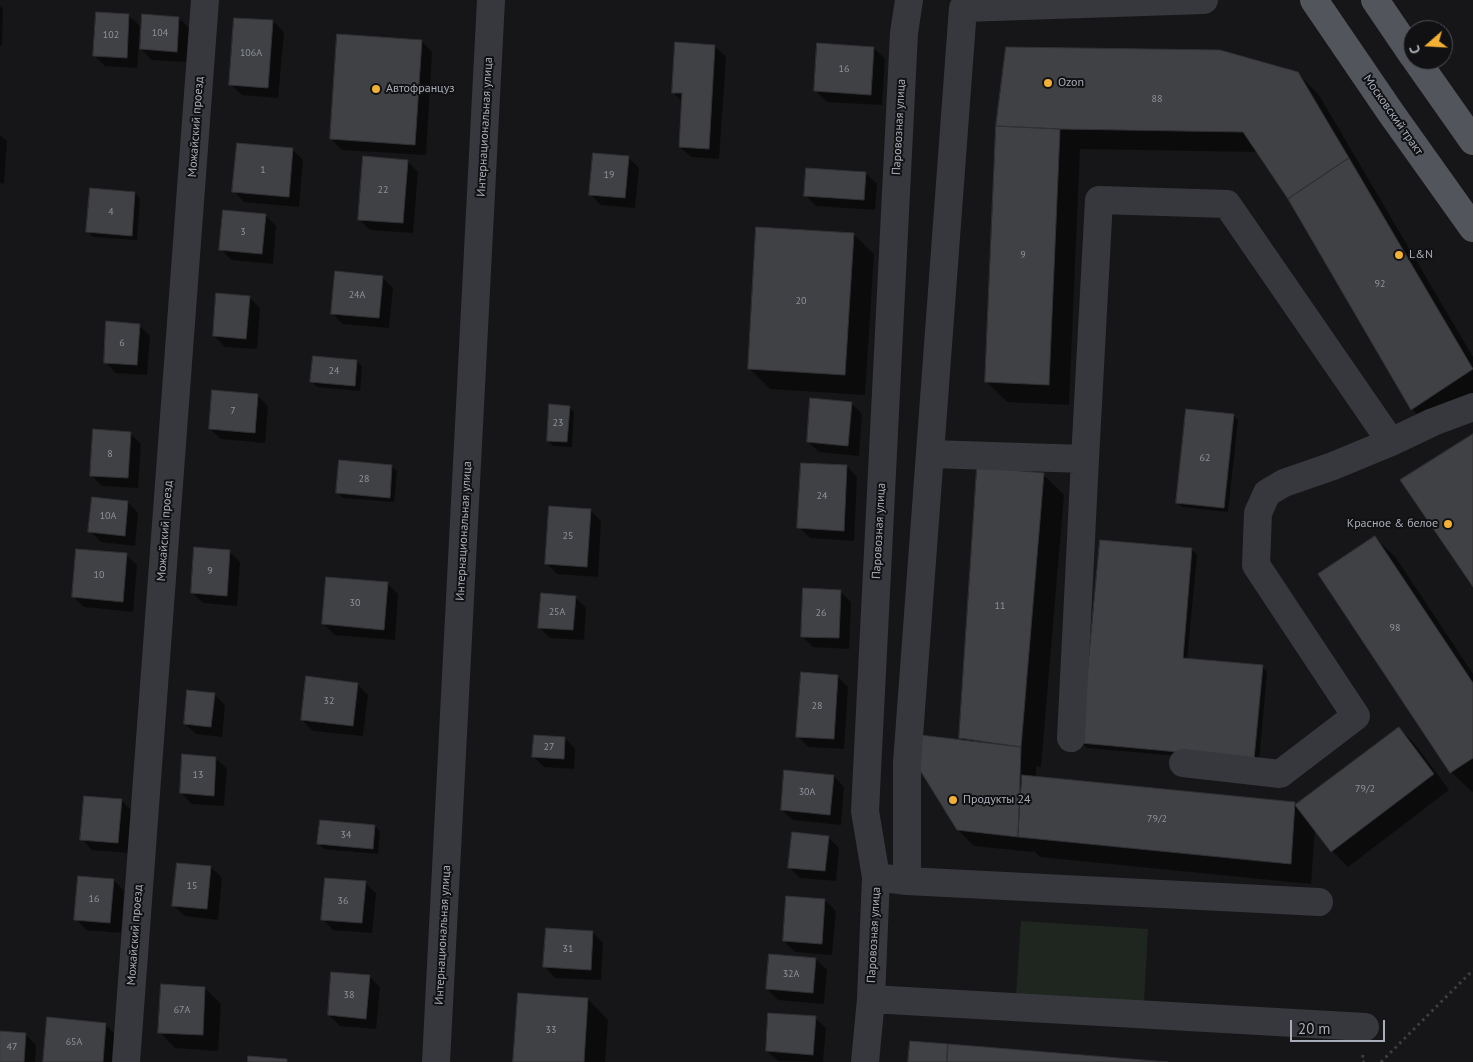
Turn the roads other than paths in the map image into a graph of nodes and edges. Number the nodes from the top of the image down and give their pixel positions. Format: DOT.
graph roads {
  1 [pos="205,0"];
  2 [pos="491,0"];
  3 [pos="909,0"];
  4 [pos="1204,0"];
  5 [pos="1314,0"];
  6 [pos="1375,0"];
  7 [pos="1403,41"];
  8 [pos="1423,70"];
  9 [pos="1473,141"];
  10 [pos="1473,228"];
  11 [pos="1473,407"];
  12 [pos="1391,442"];
  13 [pos="930,454"];
  14 [pos="1085,459"];
  15 [pos="1072,738"];
  16 [pos="1184,764"];
  17 [pos="876,878"];
  18 [pos="907,881"];
  19 [pos="1319,902"];
  20 [pos="871,999"];
  21 [pos="1365,1027"];
  22 [pos="126,1062"];
  23 [pos="436,1062"];
  24 [pos="865,1062"];
  1 -- 22 [label="street, Можайский проезд"];
  2 -- 23 [label="street, Интернациональная улица"];
  3 -- 17 [label="street, Паровозная улица"];
  4 -- 13 [label="street"];
  5 -- 10 [label="main road, Московский тракт"];
  6 -- 7 [label="main road"];
  8 -- 9 [label="main road"];
  11 -- 12 [label="street"];
  12 -- 14 [label="street"];
  12 -- 16 [label="street"];
  13 -- 14 [label="street"];
  13 -- 18 [label="street"];
  14 -- 15 [label="street"];
  17 -- 18 [label="street"];
  17 -- 20 [label="street, Паровозная улица"];
  18 -- 19 [label="street"];
  20 -- 21 [label="street"];
  20 -- 24 [label="street, Паровозная улица"];
}
